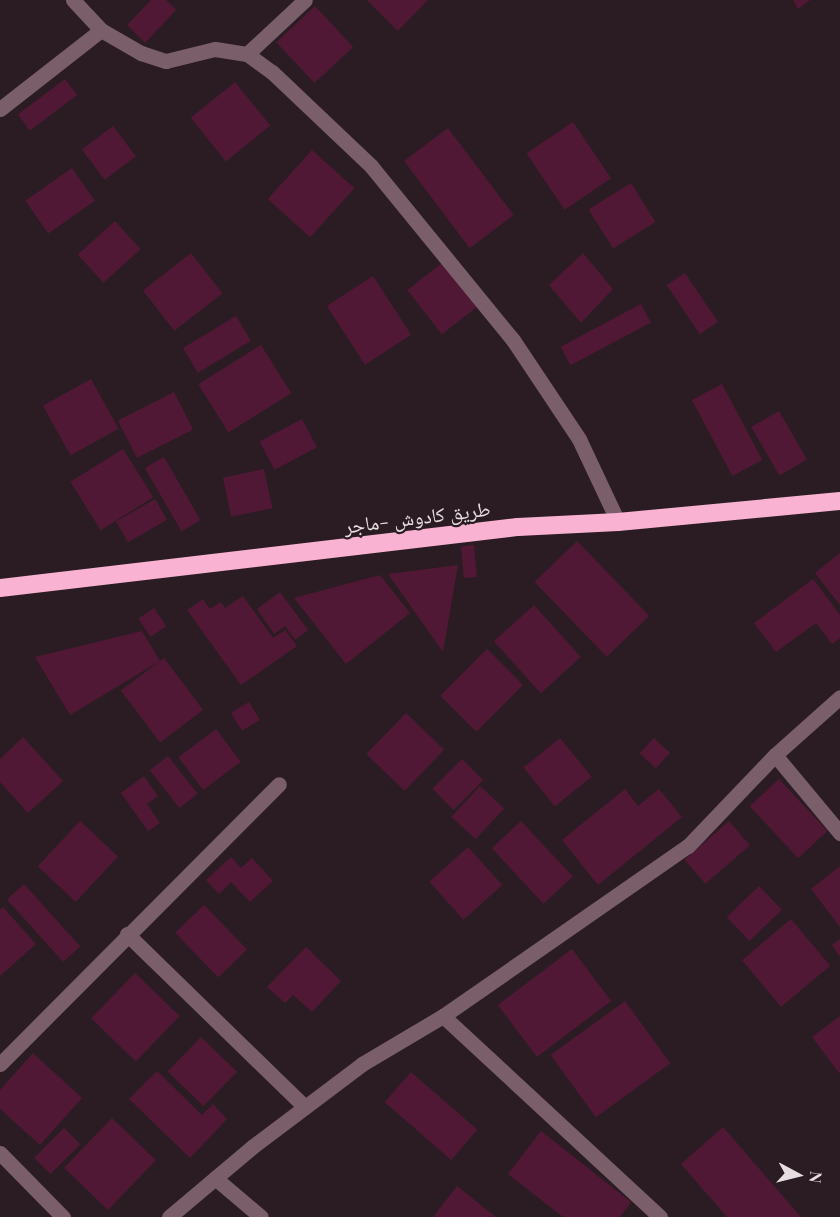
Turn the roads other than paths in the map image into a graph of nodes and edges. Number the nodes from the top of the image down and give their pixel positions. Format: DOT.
graph roads {
  1 [pos="73,0"];
  2 [pos="304,0"];
  3 [pos="101,30"];
  4 [pos="247,54"];
  5 [pos="0,109"];
  6 [pos="840,501"];
  7 [pos="618,522"];
  8 [pos="0,588"];
  9 [pos="840,698"];
  10 [pos="775,755"];
  11 [pos="279,784"];
  12 [pos="840,833"];
  13 [pos="127,934"];
  14 [pos="443,1016"];
  15 [pos="0,1064"];
  16 [pos="305,1107"];
  17 [pos="0,1154"];
  18 [pos="215,1178"];
  19 [pos="63,1217"];
  20 [pos="169,1217"];
  21 [pos="261,1217"];
  22 [pos="660,1217"];
  1 -- 3 [label="street"];
  2 -- 4 [label="street"];
  3 -- 4 [label="street"];
  3 -- 5 [label="street"];
  4 -- 7 [label="street"];
  6 -- 7 [label="highway, طريق كادوش -ماجر"];
  7 -- 8 [label="highway, طريق كادوش -ماجر"];
  9 -- 10 [label="street"];
  10 -- 12 [label="street"];
  10 -- 14 [label="street"];
  11 -- 13 [label="street"];
  13 -- 15 [label="street"];
  13 -- 16 [label="street"];
  14 -- 16 [label="street"];
  14 -- 22 [label="street"];
  16 -- 18 [label="street"];
  17 -- 19 [label="street"];
  18 -- 20 [label="street"];
  18 -- 21 [label="street"];
}
